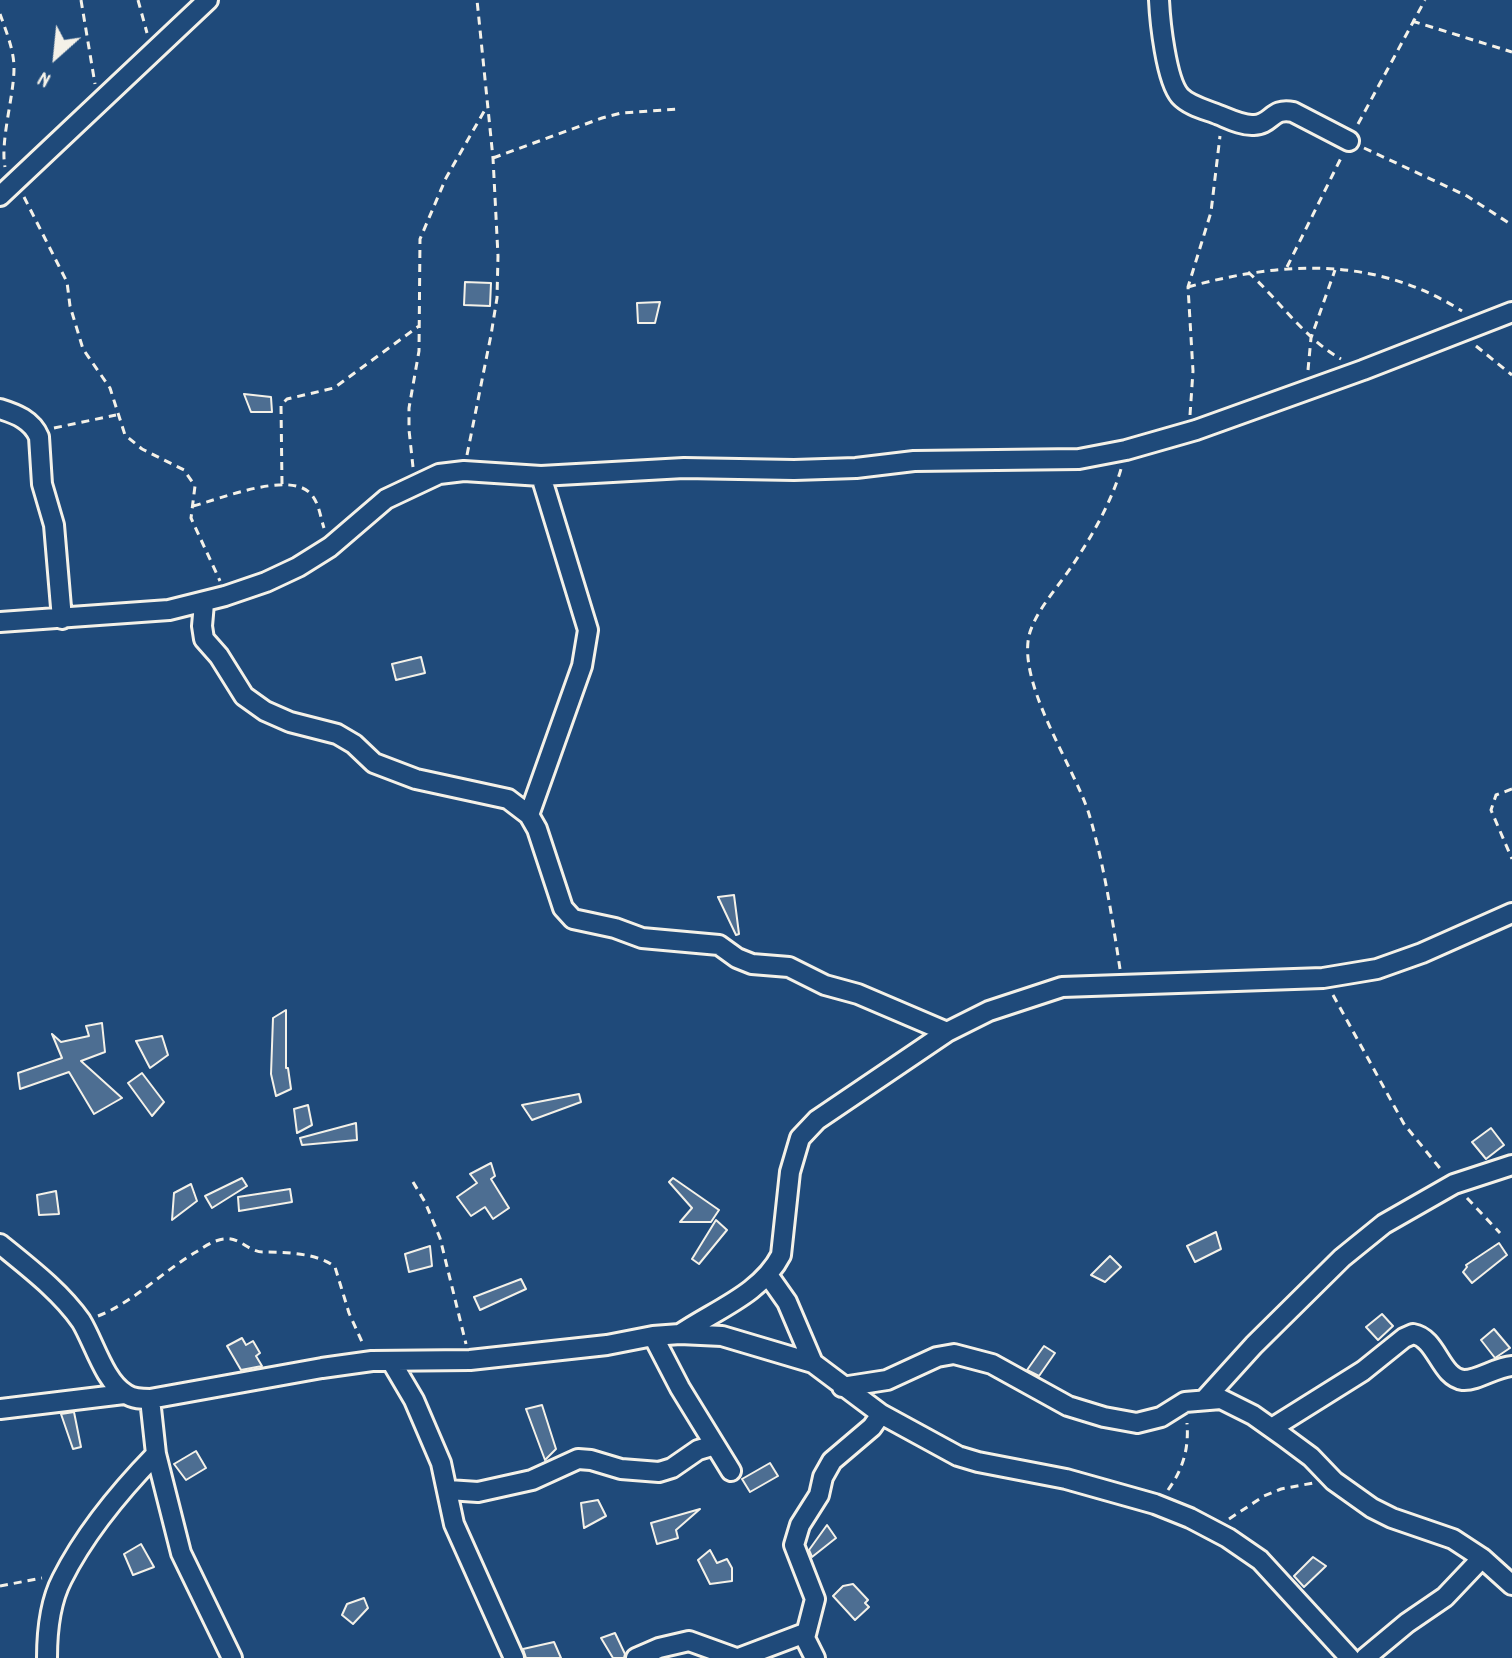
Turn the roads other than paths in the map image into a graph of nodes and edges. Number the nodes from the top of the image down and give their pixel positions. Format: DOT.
graph roads {
  1 [pos="208,0"];
  2 [pos="1159,0"];
  3 [pos="1349,141"];
  4 [pos="0,196"];
  5 [pos="1512,312"];
  6 [pos="0,409"];
  7 [pos="541,476"];
  8 [pos="204,603"];
  9 [pos="62,619"];
  10 [pos="0,622"];
  11 [pos="529,815"];
  12 [pos="1512,913"];
  13 [pos="947,1032"];
  14 [pos="1512,1165"];
  15 [pos="0,1244"];
  16 [pos="768,1275"];
  17 [pos="680,1334"];
  18 [pos="653,1336"];
  19 [pos="382,1361"];
  20 [pos="813,1363"];
  21 [pos="1512,1366"];
  22 [pos="842,1387"];
  23 [pos="124,1394"];
  24 [pos="150,1399"];
  25 [pos="1205,1399"];
  26 [pos="0,1409"];
  27 [pos="881,1414"];
  28 [pos="1272,1428"];
  29 [pos="715,1445"];
  30 [pos="156,1454"];
  31 [pos="731,1471"];
  32 [pos="448,1490"];
  33 [pos="1482,1558"];
  34 [pos="1512,1585"];
  35 [pos="805,1633"];
  36 [pos="47,1658"];
  37 [pos="232,1658"];
  38 [pos="514,1658"];
  39 [pos="636,1658"];
  40 [pos="737,1658"];
  41 [pos="815,1658"];
  42 [pos="1350,1658"];
  43 [pos="1365,1658"];
  1 -- 4 [label="street"];
  2 -- 3 [label="street"];
  5 -- 7 [label="street"];
  6 -- 9 [label="street"];
  7 -- 8 [label="street"];
  7 -- 11 [label="street"];
  8 -- 9 [label="street"];
  8 -- 11 [label="street"];
  9 -- 10 [label="street"];
  11 -- 13 [label="street"];
  12 -- 13 [label="street"];
  13 -- 16 [label="street"];
  14 -- 25 [label="street"];
  15 -- 23 [label="street"];
  16 -- 17 [label="street"];
  16 -- 20 [label="street"];
  17 -- 18 [label="street"];
  17 -- 20 [label="street"];
  18 -- 19 [label="street"];
  18 -- 29 [label="street"];
  19 -- 24 [label="street"];
  19 -- 32 [label="street"];
  20 -- 22 [label="street"];
  21 -- 28 [label="street"];
  22 -- 25 [label="street"];
  22 -- 27 [label="street"];
  23 -- 24 [label="street"];
  23 -- 26 [label="street"];
  24 -- 30 [label="street"];
  25 -- 28 [label="street"];
  27 -- 35 [label="street"];
  27 -- 42 [label="street"];
  28 -- 33 [label="street"];
  29 -- 31 [label="street"];
  29 -- 32 [label="street"];
  30 -- 36 [label="street"];
  30 -- 37 [label="street"];
  32 -- 38 [label="street"];
  33 -- 34 [label="street"];
  33 -- 43 [label="street"];
  35 -- 40 [label="street"];
  35 -- 41 [label="street"];
  39 -- 40 [label="street"];
}
